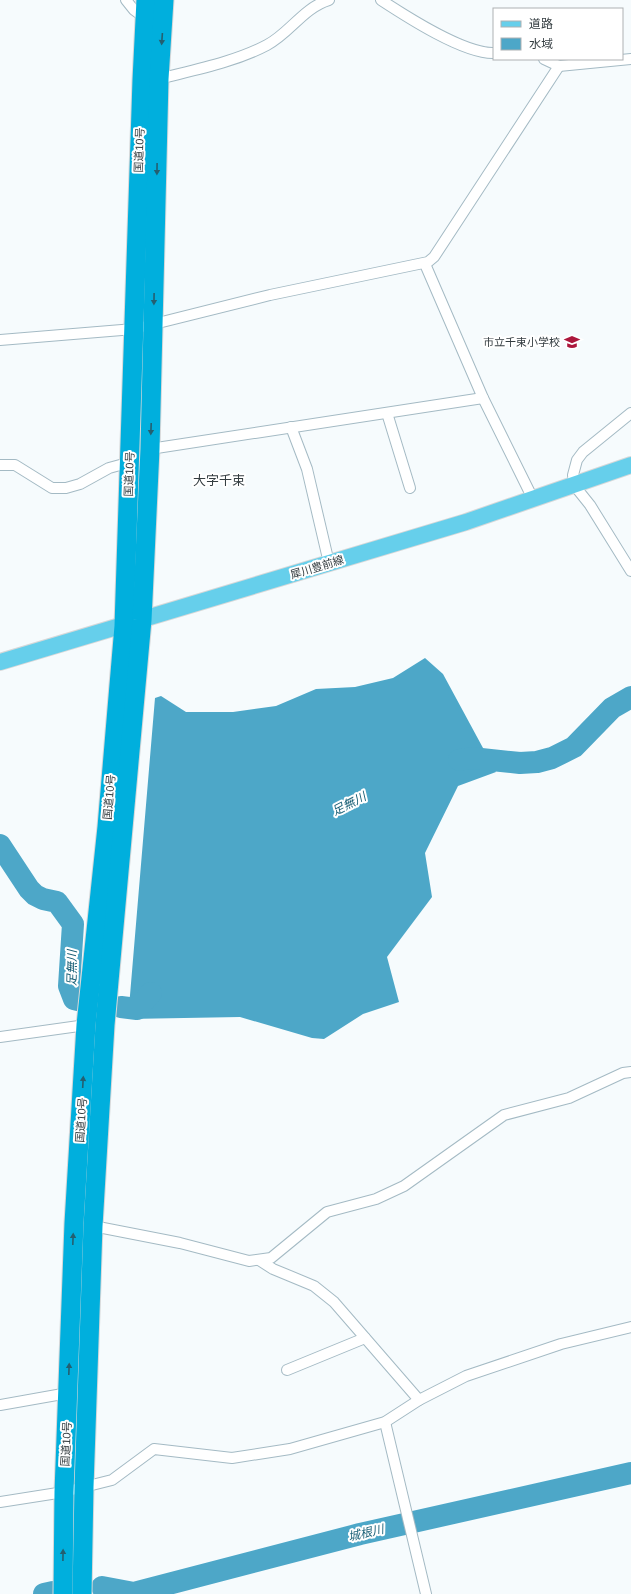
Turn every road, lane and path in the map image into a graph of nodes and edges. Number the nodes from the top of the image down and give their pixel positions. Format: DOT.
graph roads {
  1 [pos="126,0"];
  2 [pos="164,0"];
  3 [pos="329,0"];
  4 [pos="381,0"];
  5 [pos="145,9"];
  6 [pos="493,53"];
  7 [pos="546,60"];
  8 [pos="621,60"];
  9 [pos="559,66"];
  10 [pos="159,79"];
  11 [pos="425,264"];
  12 [pos="154,324"];
  13 [pos="134,329"];
  14 [pos="0,340"];
  15 [pos="483,398"];
  16 [pos="387,413"];
  17 [pos="631,413"];
  18 [pos="291,427"];
  19 [pos="150,449"];
  20 [pos="0,465"];
  21 [pos="631,465"];
  22 [pos="130,467"];
  23 [pos="574,485"];
  24 [pos="410,488"];
  25 [pos="533,499"];
  26 [pos="328,563"];
  27 [pos="631,571"];
  28 [pos="142,620"];
  29 [pos="124,626"];
  30 [pos="0,662"];
  31 [pos="86,1025"];
  32 [pos="0,1038"];
  33 [pos="631,1072"];
  34 [pos="93,1226"];
  35 [pos="259,1260"];
  36 [pos="631,1327"];
  37 [pos="365,1338"];
  38 [pos="287,1370"];
  39 [pos="68,1393"];
  40 [pos="419,1400"];
  41 [pos="0,1405"];
  42 [pos="385,1422"];
  43 [pos="84,1487"];
  44 [pos="64,1492"];
  45 [pos="0,1502"];
  46 [pos="63,1594"];
  47 [pos="82,1594"];
  48 [pos="426,1594"];
  1 -- 5 [label="street"];
  2 -- 10 [label="highway, 国道10号, one-way"];
  3 -- 10 [label="street"];
  4 -- 6 [label="street"];
  5 -- 13 [label="highway, 国道10号"];
  7 -- 9 [label="street"];
  8 -- 9 [label="street"];
  9 -- 11 [label="street"];
  10 -- 12 [label="highway, 国道10号, one-way"];
  11 -- 12 [label="street"];
  11 -- 15 [label="street"];
  12 -- 13 [label="street"];
  12 -- 19 [label="highway, 国道10号, one-way"];
  13 -- 14 [label="street"];
  13 -- 22 [label="highway, 国道10号"];
  15 -- 16 [label="street"];
  15 -- 25 [label="street"];
  16 -- 18 [label="street"];
  16 -- 24 [label="street"];
  17 -- 23 [label="street"];
  18 -- 19 [label="street"];
  18 -- 26 [label="street"];
  19 -- 22 [label="street"];
  19 -- 28 [label="highway, 国道10号"];
  20 -- 22 [label="street"];
  21 -- 23 [label="main road, 犀川豊前線"];
  22 -- 29 [label="highway, 国道10号"];
  23 -- 25 [label="main road, 犀川豊前線"];
  23 -- 27 [label="street"];
  25 -- 26 [label="main road, 犀川豊前線"];
  26 -- 28 [label="main road, 犀川豊前線"];
  28 -- 29 [label="main road, 犀川豊前線"];
  28 -- 34 [label="highway, 国道10号"];
  29 -- 30 [label="main road, 犀川豊前線"];
  29 -- 31 [label="highway, 国道10号"];
  31 -- 32 [label="street"];
  39 -- 31 [label="highway, 国道10号, one-way"];
  33 -- 35 [label="street"];
  34 -- 35 [label="street"];
  34 -- 43 [label="highway, 国道10号"];
  35 -- 37 [label="street"];
  36 -- 40 [label="street"];
  37 -- 38 [label="street"];
  37 -- 40 [label="street"];
  39 -- 41 [label="street"];
  39 -- 44 [label="highway, 国道10号"];
  40 -- 42 [label="street"];
  42 -- 43 [label="street"];
  42 -- 48 [label="street"];
  43 -- 44 [label="street"];
  43 -- 47 [label="highway, 国道10号"];
  44 -- 45 [label="street"];
  46 -- 44 [label="highway, 国道10号, one-way"];
}
